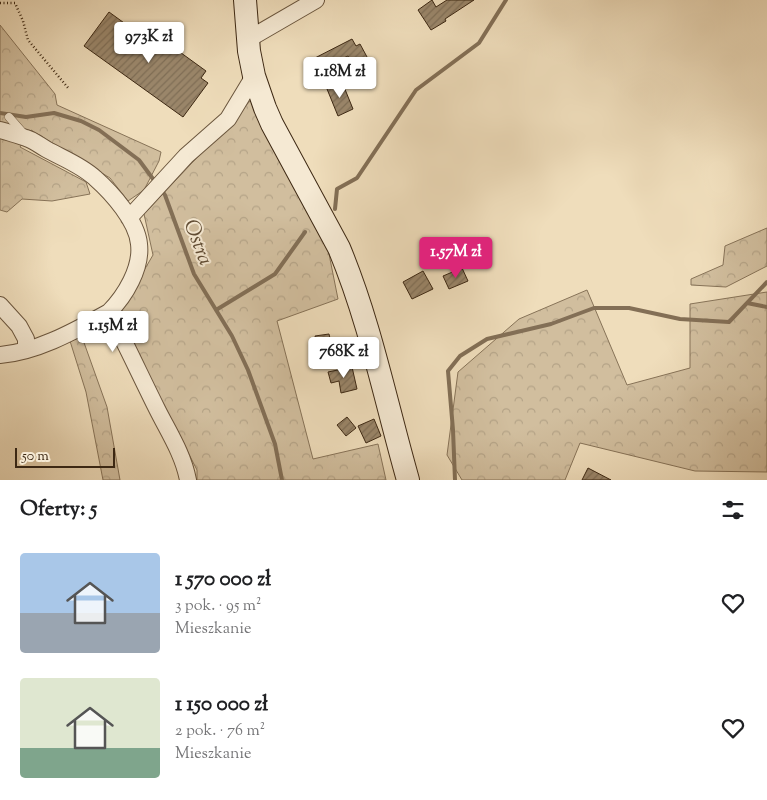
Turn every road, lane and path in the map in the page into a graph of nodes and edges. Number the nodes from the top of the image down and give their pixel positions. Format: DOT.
graph roads {
  1 [pos="245,0"];
  2 [pos="316,0"];
  3 [pos="0,3"];
  4 [pos="247,40"];
  5 [pos="254,76"];
  6 [pos="68,89"];
  7 [pos="4,124"];
  8 [pos="129,218"];
  9 [pos="0,305"];
  10 [pos="109,312"];
  11 [pos="26,350"];
  12 [pos="0,355"];
  13 [pos="188,480"];
  14 [pos="408,480"];
  1 -- 4 [label="street"];
  2 -- 4 [label="street"];
  3 -- 6 [label="path"];
  4 -- 5 [label="street"];
  5 -- 8 [label="street"];
  5 -- 14 [label="street"];
  7 -- 8 [label="street"];
  8 -- 10 [label="street"];
  9 -- 11 [label="street"];
  10 -- 11 [label="street"];
  10 -- 13 [label="street"];
  11 -- 12 [label="street"];
}
